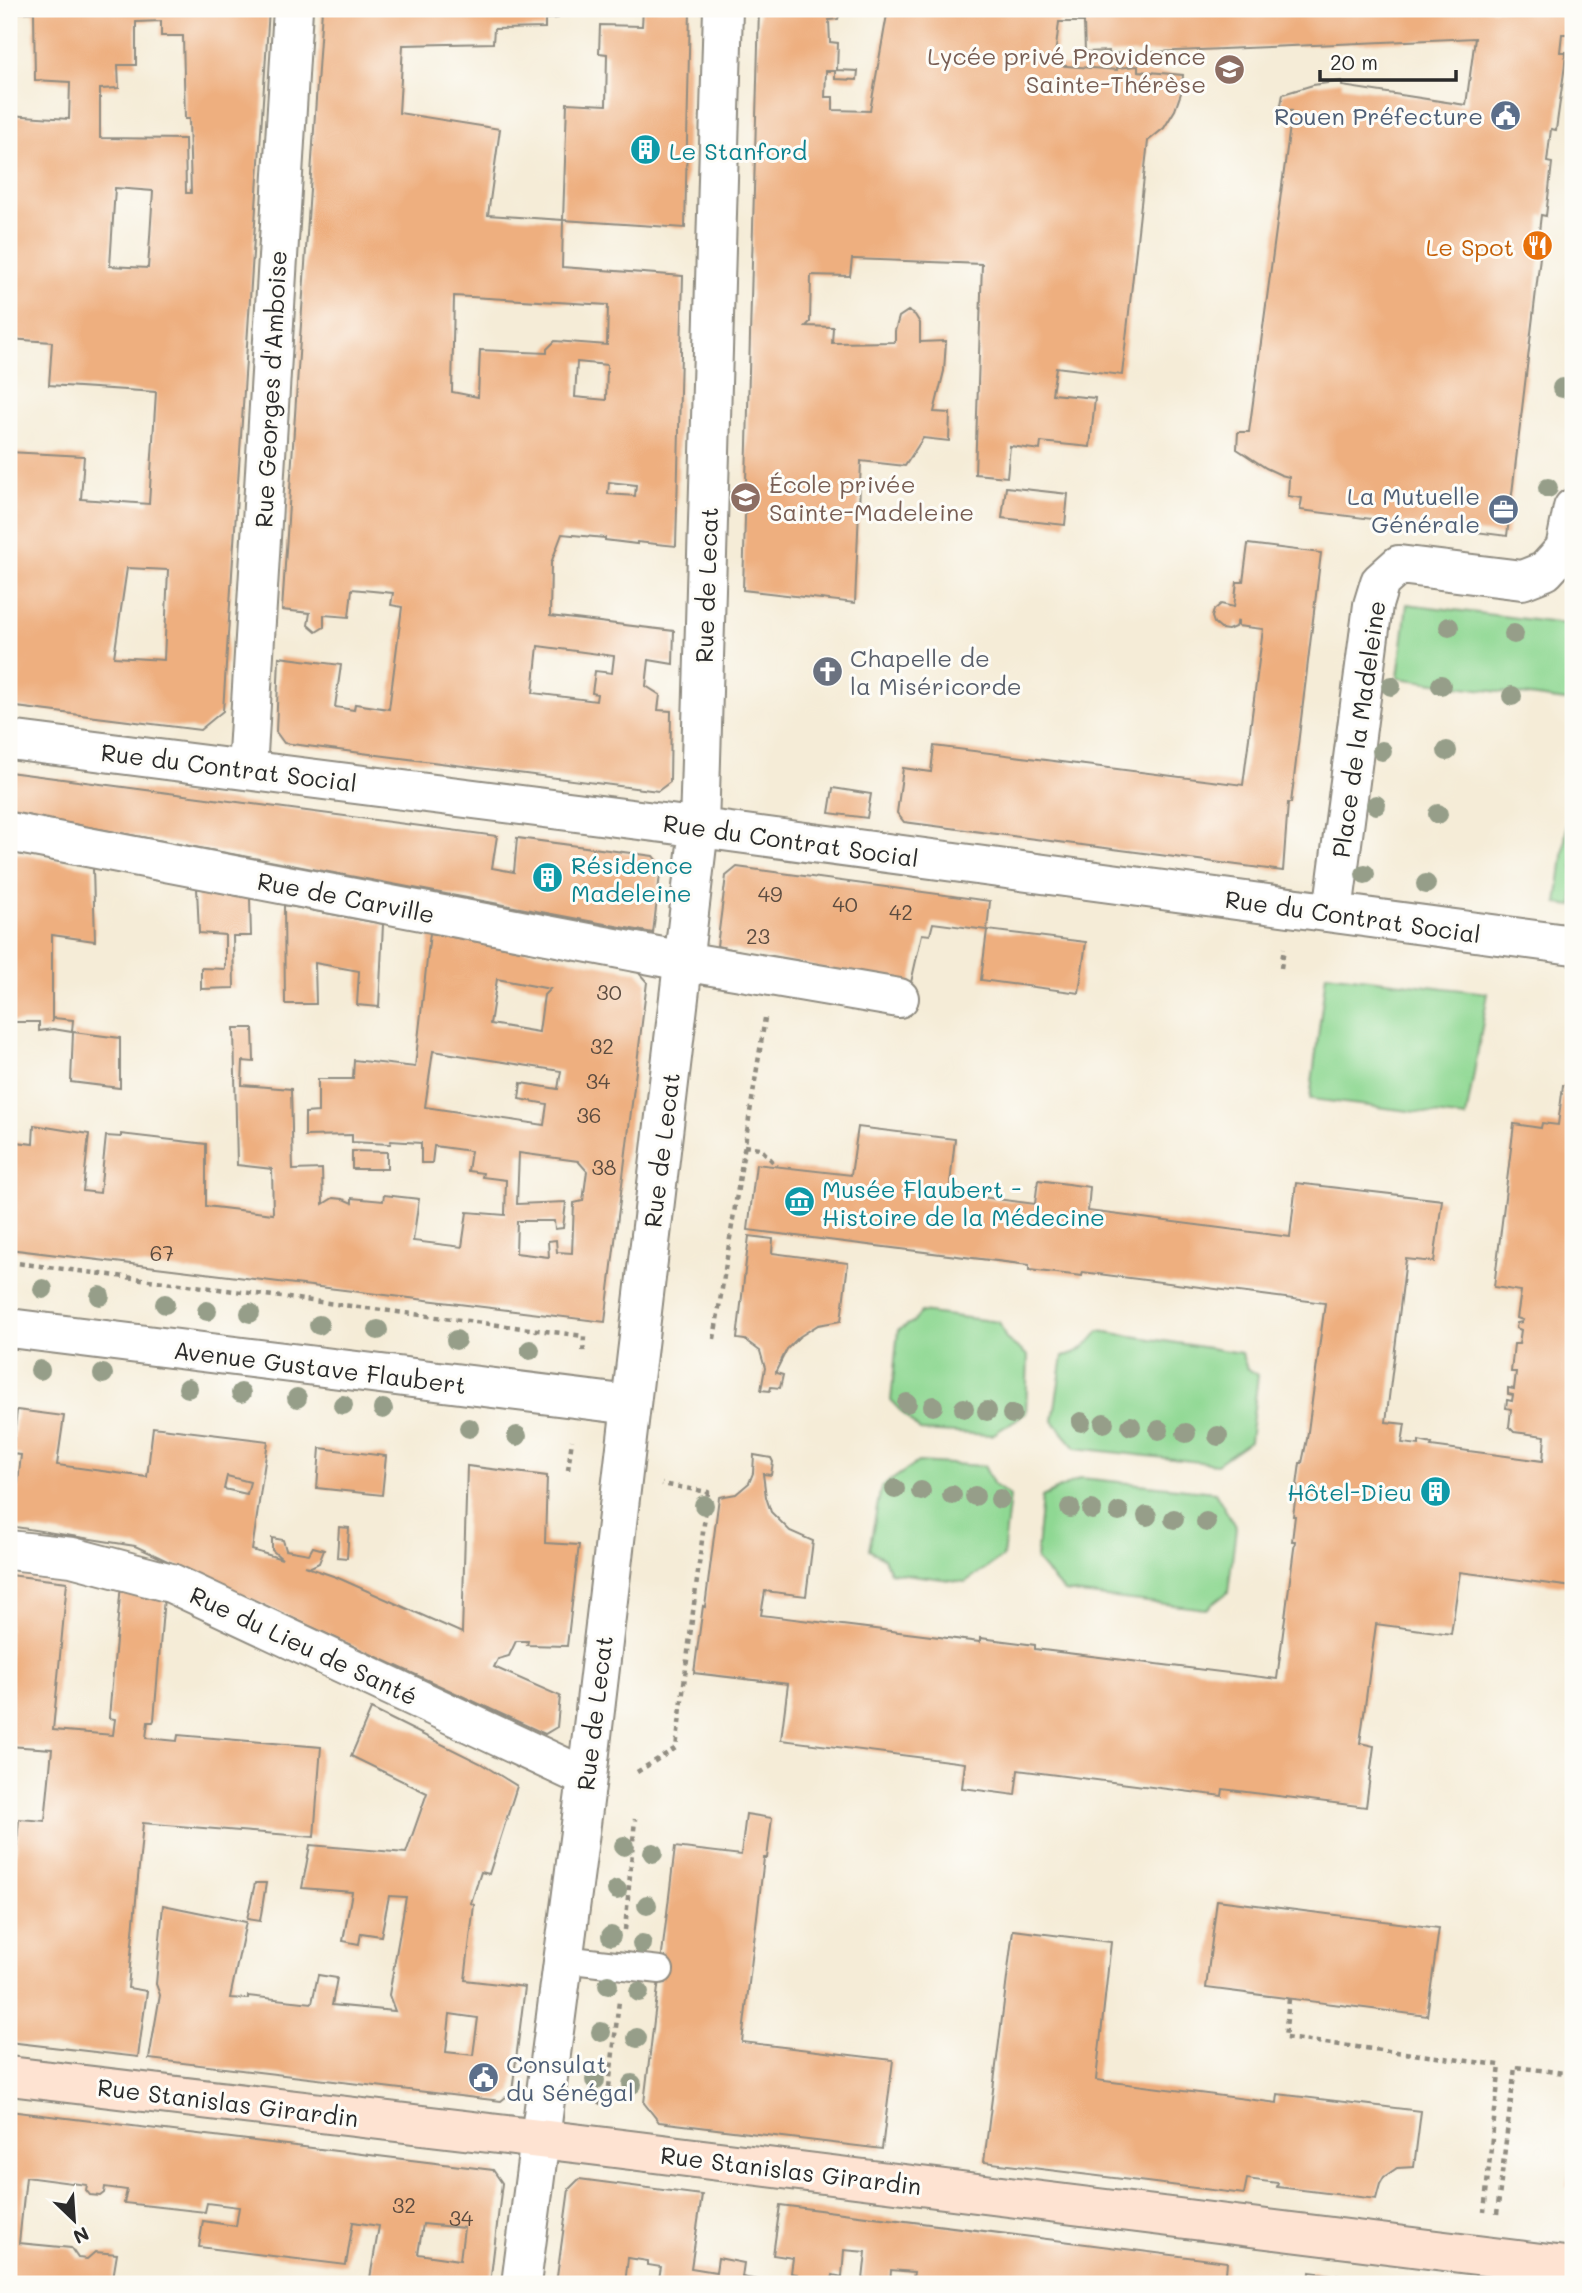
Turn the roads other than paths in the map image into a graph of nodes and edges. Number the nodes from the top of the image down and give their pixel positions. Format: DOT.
graph roads {
  1 [pos="293,9"];
  2 [pos="723,9"];
  3 [pos="1573,508"];
  4 [pos="9,740"];
  5 [pos="247,770"];
  6 [pos="699,828"];
  7 [pos="9,832"];
  8 [pos="1333,912"];
  9 [pos="1573,945"];
  10 [pos="683,961"];
  11 [pos="899,998"];
  12 [pos="9,1328"];
  13 [pos="631,1405"];
  14 [pos="9,1550"];
  15 [pos="587,1778"];
  16 [pos="563,1959"];
  17 [pos="660,1969"];
  18 [pos="9,2076"];
  19 [pos="539,2140"];
  20 [pos="1573,2267"];
  21 [pos="521,2284"];
  1 -- 5 [label="street, Rue Georges d'Amboise"];
  2 -- 6 [label="street, Rue de Lecat"];
  3 -- 8 [label="street, Place de la Madeleine"];
  4 -- 5 [label="street, Rue du Contrat Social"];
  5 -- 6 [label="street, Rue du Contrat Social"];
  6 -- 8 [label="street, Rue du Contrat Social"];
  6 -- 10 [label="street, Rue de Lecat"];
  7 -- 10 [label="street, Rue de Carville"];
  8 -- 9 [label="street, Rue du Contrat Social"];
  10 -- 11 [label="street, Rue de Carville"];
  10 -- 13 [label="street, Rue de Lecat"];
  12 -- 13 [label="street, Avenue Gustave Flaubert"];
  13 -- 15 [label="street, Rue de Lecat"];
  14 -- 15 [label="street, Rue du Lieu de Santé"];
  15 -- 16 [label="street, Rue de Lecat"];
  16 -- 17 [label="lane"];
  16 -- 19 [label="street, Rue de Lecat"];
  18 -- 19 [label="street, Rue Stanislas Girardin"];
  19 -- 20 [label="street, Rue Stanislas Girardin"];
  19 -- 21 [label="street, Rue de Lecat"];
}
